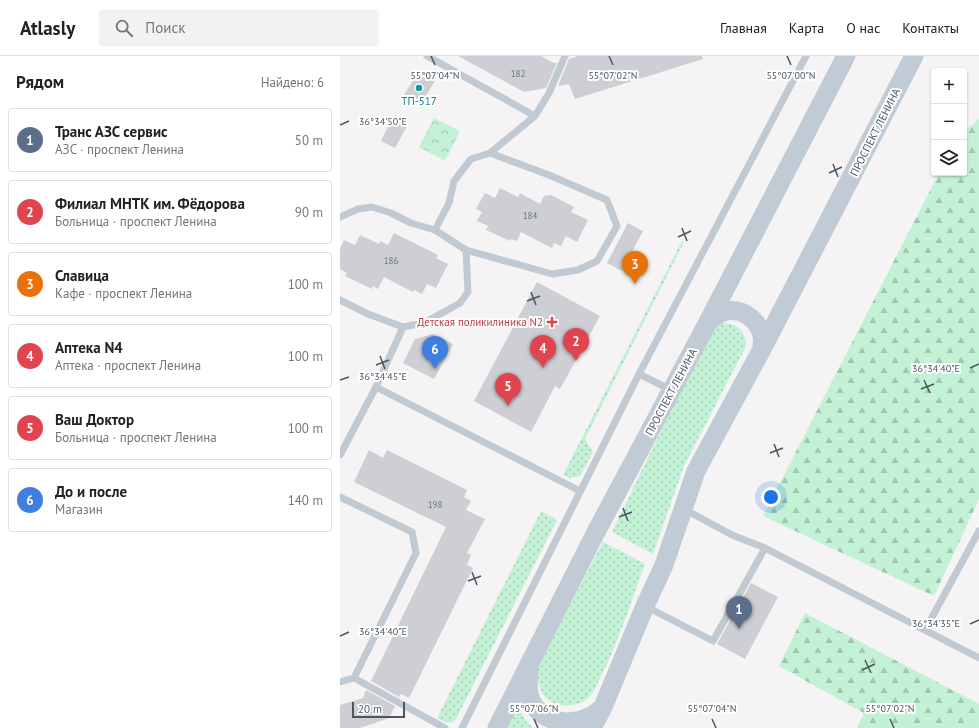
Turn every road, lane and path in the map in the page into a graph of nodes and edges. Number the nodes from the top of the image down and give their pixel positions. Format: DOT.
graph roads {
  1 [pos="427,56"];
  2 [pos="565,56"];
  3 [pos="806,56"];
  4 [pos="846,56"];
  5 [pos="914,56"];
  6 [pos="536,116"];
  7 [pos="490,153"];
  8 [pos="340,217"];
  9 [pos="435,230"];
  10 [pos="466,250"];
  11 [pos="340,300"];
  12 [pos="708,322"];
  13 [pos="403,327"];
  14 [pos="762,349"];
  15 [pos="639,374"];
  16 [pos="376,387"];
  17 [pos="672,390"];
  18 [pos="340,455"];
  19 [pos="580,491"];
  20 [pos="340,497"];
  21 [pos="684,509"];
  22 [pos="979,531"];
  23 [pos="765,548"];
  24 [pos="645,606"];
  25 [pos="925,630"];
  26 [pos="979,658"];
  27 [pos="529,663"];
  28 [pos="354,678"];
  29 [pos="340,682"];
  30 [pos="603,707"];
  31 [pos="445,728"];
  32 [pos="462,728"];
  33 [pos="497,728"];
  34 [pos="592,728"];
  1 -- 6 [label="lane"];
  2 -- 6 [label="lane"];
  3 -- 15 [label="lane"];
  4 -- 12 [label="main road, ПРОСПЕКТ ЛЕНИНА"];
  5 -- 14 [label="main road, ПРОСПЕКТ ЛЕНИНА"];
  6 -- 7 [label="lane"];
  7 -- 9 [label="lane"];
  7 -- 10 [label="lane"];
  8 -- 9 [label="lane"];
  9 -- 10 [label="lane"];
  10 -- 13 [label="lane"];
  11 -- 13 [label="lane"];
  12 -- 14 [label="main road"];
  12 -- 17 [label="main road, ПРОСПЕКТ ЛЕНИНА"];
  13 -- 16 [label="lane"];
  14 -- 21 [label="main road, ПРОСПЕКТ ЛЕНИНА"];
  15 -- 17 [label="lane"];
  15 -- 19 [label="lane"];
  16 -- 18 [label="lane"];
  16 -- 19 [label="lane"];
  17 -- 27 [label="main road, ПРОСПЕКТ ЛЕНИНА"];
  19 -- 32 [label="lane"];
  20 -- 28 [label="lane"];
  21 -- 23 [label="lane"];
  21 -- 24 [label="main road, ПРОСПЕКТ ЛЕНИНА"];
  22 -- 25 [label="lane"];
  23 -- 24 [label="lane"];
  23 -- 25 [label="lane"];
  24 -- 30 [label="main road, ПРОСПЕКТ ЛЕНИНА"];
  25 -- 26 [label="lane"];
  27 -- 30 [label="main road"];
  27 -- 33 [label="main road, ПРОСПЕКТ ЛЕНИНА"];
  28 -- 29 [label="lane"];
  28 -- 31 [label="lane"];
  30 -- 34 [label="main road, ПРОСПЕКТ ЛЕНИНА"];
}
